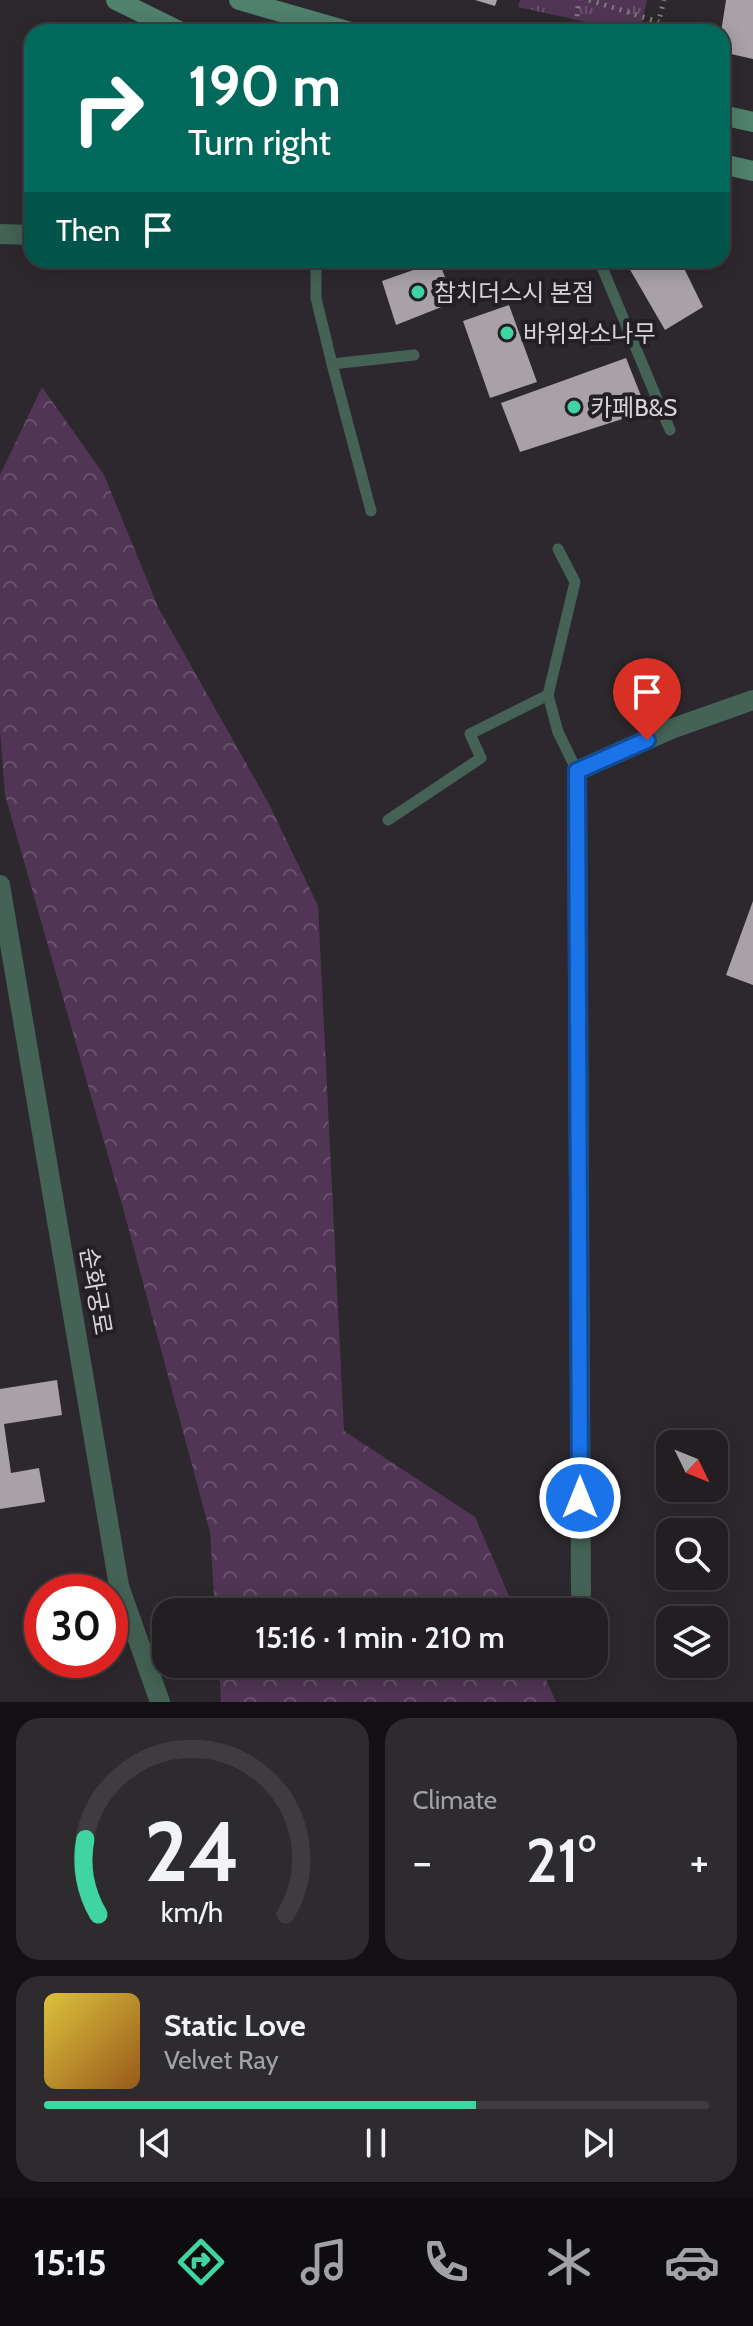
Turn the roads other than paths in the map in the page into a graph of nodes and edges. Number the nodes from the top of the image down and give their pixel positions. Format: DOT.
graph roads {
  1 [pos="116,0"];
  2 [pos="239,0"];
  3 [pos="165,24"];
  4 [pos="323,24"];
  5 [pos="730,117"];
  6 [pos="753,122"];
  7 [pos="730,166"];
  8 [pos="753,171"];
  9 [pos="0,234"];
  10 [pos="24,235"];
  11 [pos="316,268"];
  12 [pos="602,268"];
  13 [pos="414,355"];
  14 [pos="332,364"];
  15 [pos="670,430"];
  16 [pos="371,511"];
  17 [pos="558,549"];
  18 [pos="548,695"];
  19 [pos="753,700"];
  20 [pos="577,771"];
  21 [pos="388,820"];
  22 [pos="0,885"];
  23 [pos="581,1593"];
  24 [pos="160,1702"];
  1 -- 3 [label="street"];
  2 -- 4 [label="street"];
  5 -- 6 [label="street"];
  7 -- 8 [label="street"];
  9 -- 10 [label="street"];
  11 -- 14 [label="lane"];
  12 -- 15 [label="lane"];
  13 -- 14 [label="lane"];
  14 -- 16 [label="lane"];
  17 -- 18 [label="lane"];
  18 -- 20 [label="lane"];
  18 -- 21 [label="lane"];
  19 -- 20 [label="street"];
  20 -- 23 [label="street"];
  22 -- 24 [label="street, 순화궁로"];
}
